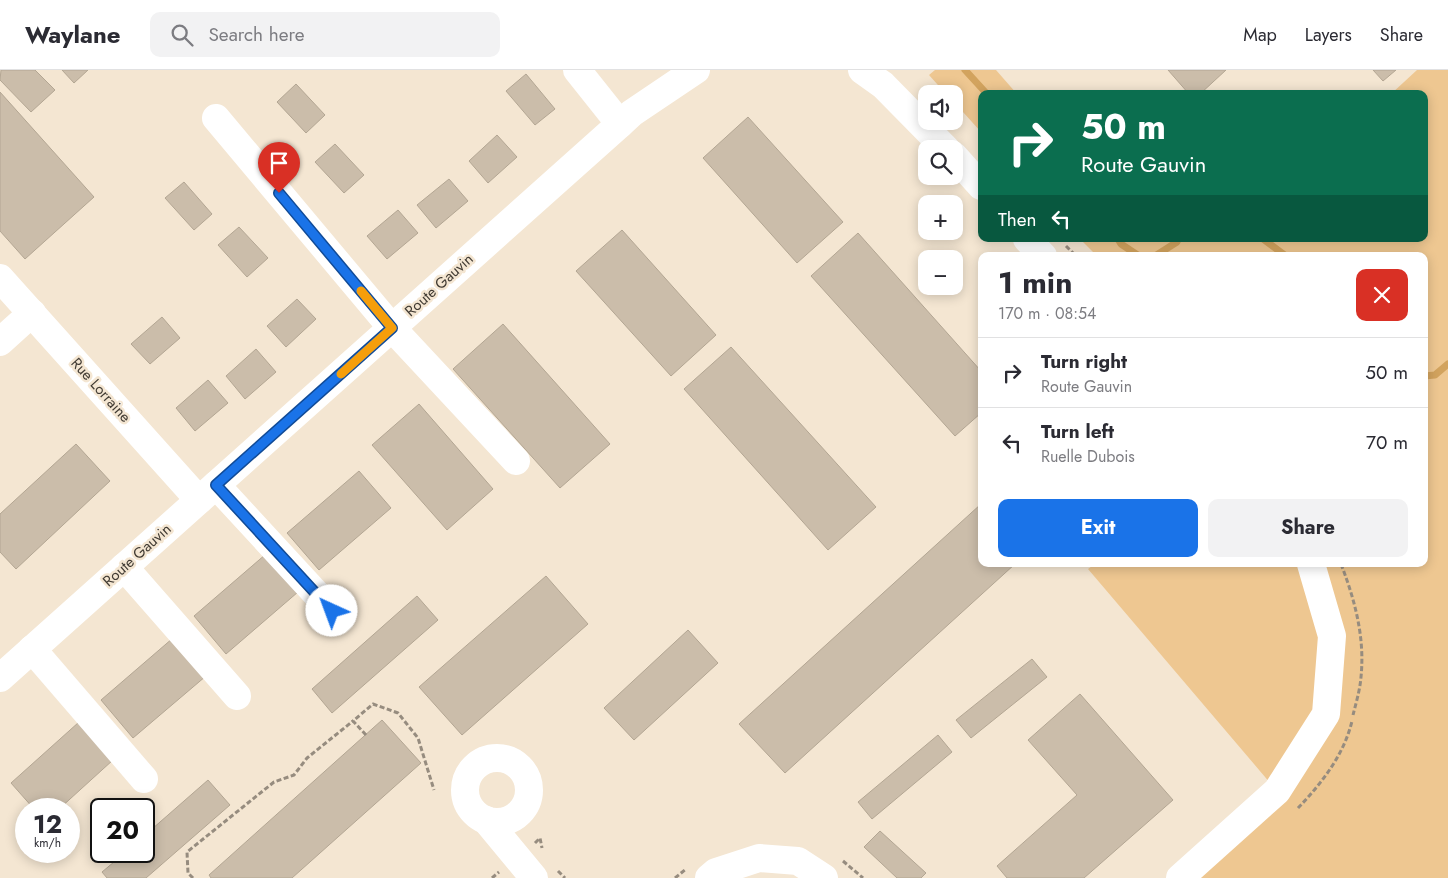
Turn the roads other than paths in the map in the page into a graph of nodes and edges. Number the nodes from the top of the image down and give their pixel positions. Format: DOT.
graph roads {
  1 [pos="577,70"];
  2 [pos="669,70"];
  3 [pos="696,70"];
  4 [pos="873,75"];
  5 [pos="216,118"];
  6 [pos="626,119"];
  7 [pos="937,140"];
  8 [pos="963,166"];
  9 [pos="978,183"];
  10 [pos="1030,242"];
  11 [pos="1038,252"];
  12 [pos="0,278"];
  13 [pos="32,313"];
  14 [pos="392,328"];
  15 [pos="0,342"];
  16 [pos="516,461"];
  17 [pos="207,492"];
  18 [pos="124,567"];
  19 [pos="1312,567"];
  20 [pos="332,611"];
  21 [pos="32,649"];
  22 [pos="4,668"];
  23 [pos="237,696"];
  24 [pos="144,779"];
  25 [pos="486,820"];
  26 [pos="534,878"];
  27 [pos="709,878"];
  28 [pos="824,878"];
  29 [pos="1180,878"];
  1 -- 6 [label="street"];
  2 -- 6 [label="street, Route Gauvin"];
  3 -- 6 [label="street, Route Gauvin"];
  4 -- 7 [label="street"];
  5 -- 14 [label="street"];
  6 -- 14 [label="street, Route Gauvin"];
  8 -- 9 [label="street"];
  10 -- 11 [label="street"];
  12 -- 13 [label="street, Rue Lorraine"];
  13 -- 15 [label="street"];
  13 -- 17 [label="street, Rue Lorraine"];
  14 -- 16 [label="street"];
  14 -- 17 [label="street, Route Gauvin"];
  17 -- 18 [label="street, Route Gauvin"];
  17 -- 20 [label="street, Rue Lorraine"];
  18 -- 21 [label="street, Route Gauvin"];
  18 -- 23 [label="street"];
  19 -- 29 [label="street"];
  21 -- 22 [label="street, Route Gauvin"];
  21 -- 24 [label="street"];
  25 -- 26 [label="street"];
  27 -- 28 [label="street"];
}
